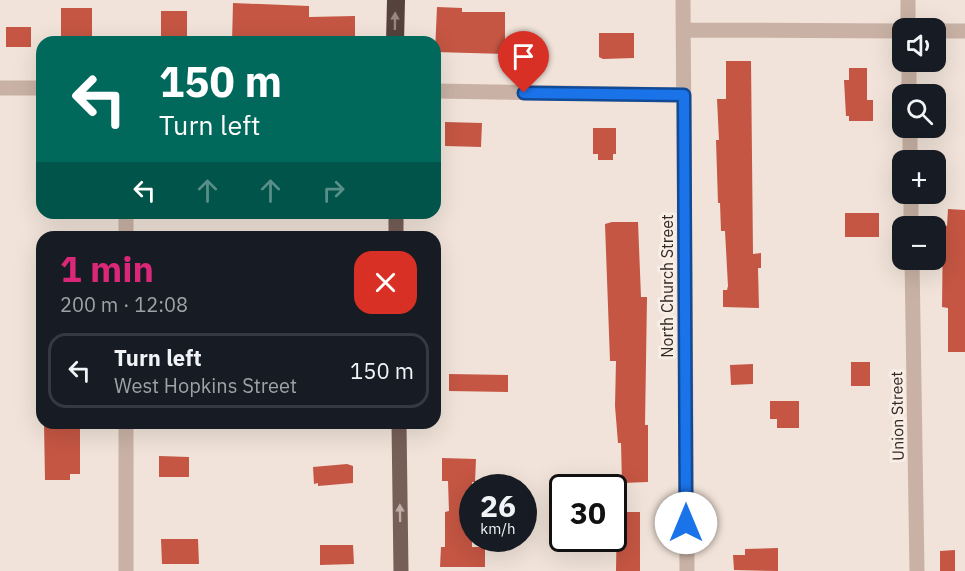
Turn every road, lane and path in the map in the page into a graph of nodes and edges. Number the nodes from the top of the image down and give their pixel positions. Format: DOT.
graph roads {
  1 [pos="396,0"];
  2 [pos="683,0"];
  3 [pos="908,0"];
  4 [pos="908,18"];
  5 [pos="684,30"];
  6 [pos="892,31"];
  7 [pos="946,31"];
  8 [pos="965,31"];
  9 [pos="395,36"];
  10 [pos="0,88"];
  11 [pos="36,88"];
  12 [pos="441,91"];
  13 [pos="684,95"];
  14 [pos="912,270"];
  15 [pos="126,429"];
  16 [pos="399,429"];
  17 [pos="126,571"];
  18 [pos="401,571"];
  19 [pos="687,571"];
  20 [pos="917,571"];
  9 -- 1 [label="highway, one-way"];
  2 -- 5 [label="street, North Church Street"];
  3 -- 4 [label="street"];
  5 -- 6 [label="street"];
  5 -- 13 [label="street, North Church Street"];
  7 -- 8 [label="street"];
  10 -- 11 [label="street"];
  12 -- 13 [label="street"];
  13 -- 19 [label="street, North Church Street"];
  14 -- 20 [label="street, Union Street"];
  15 -- 17 [label="street"];
  18 -- 16 [label="main road, one-way"];
}
